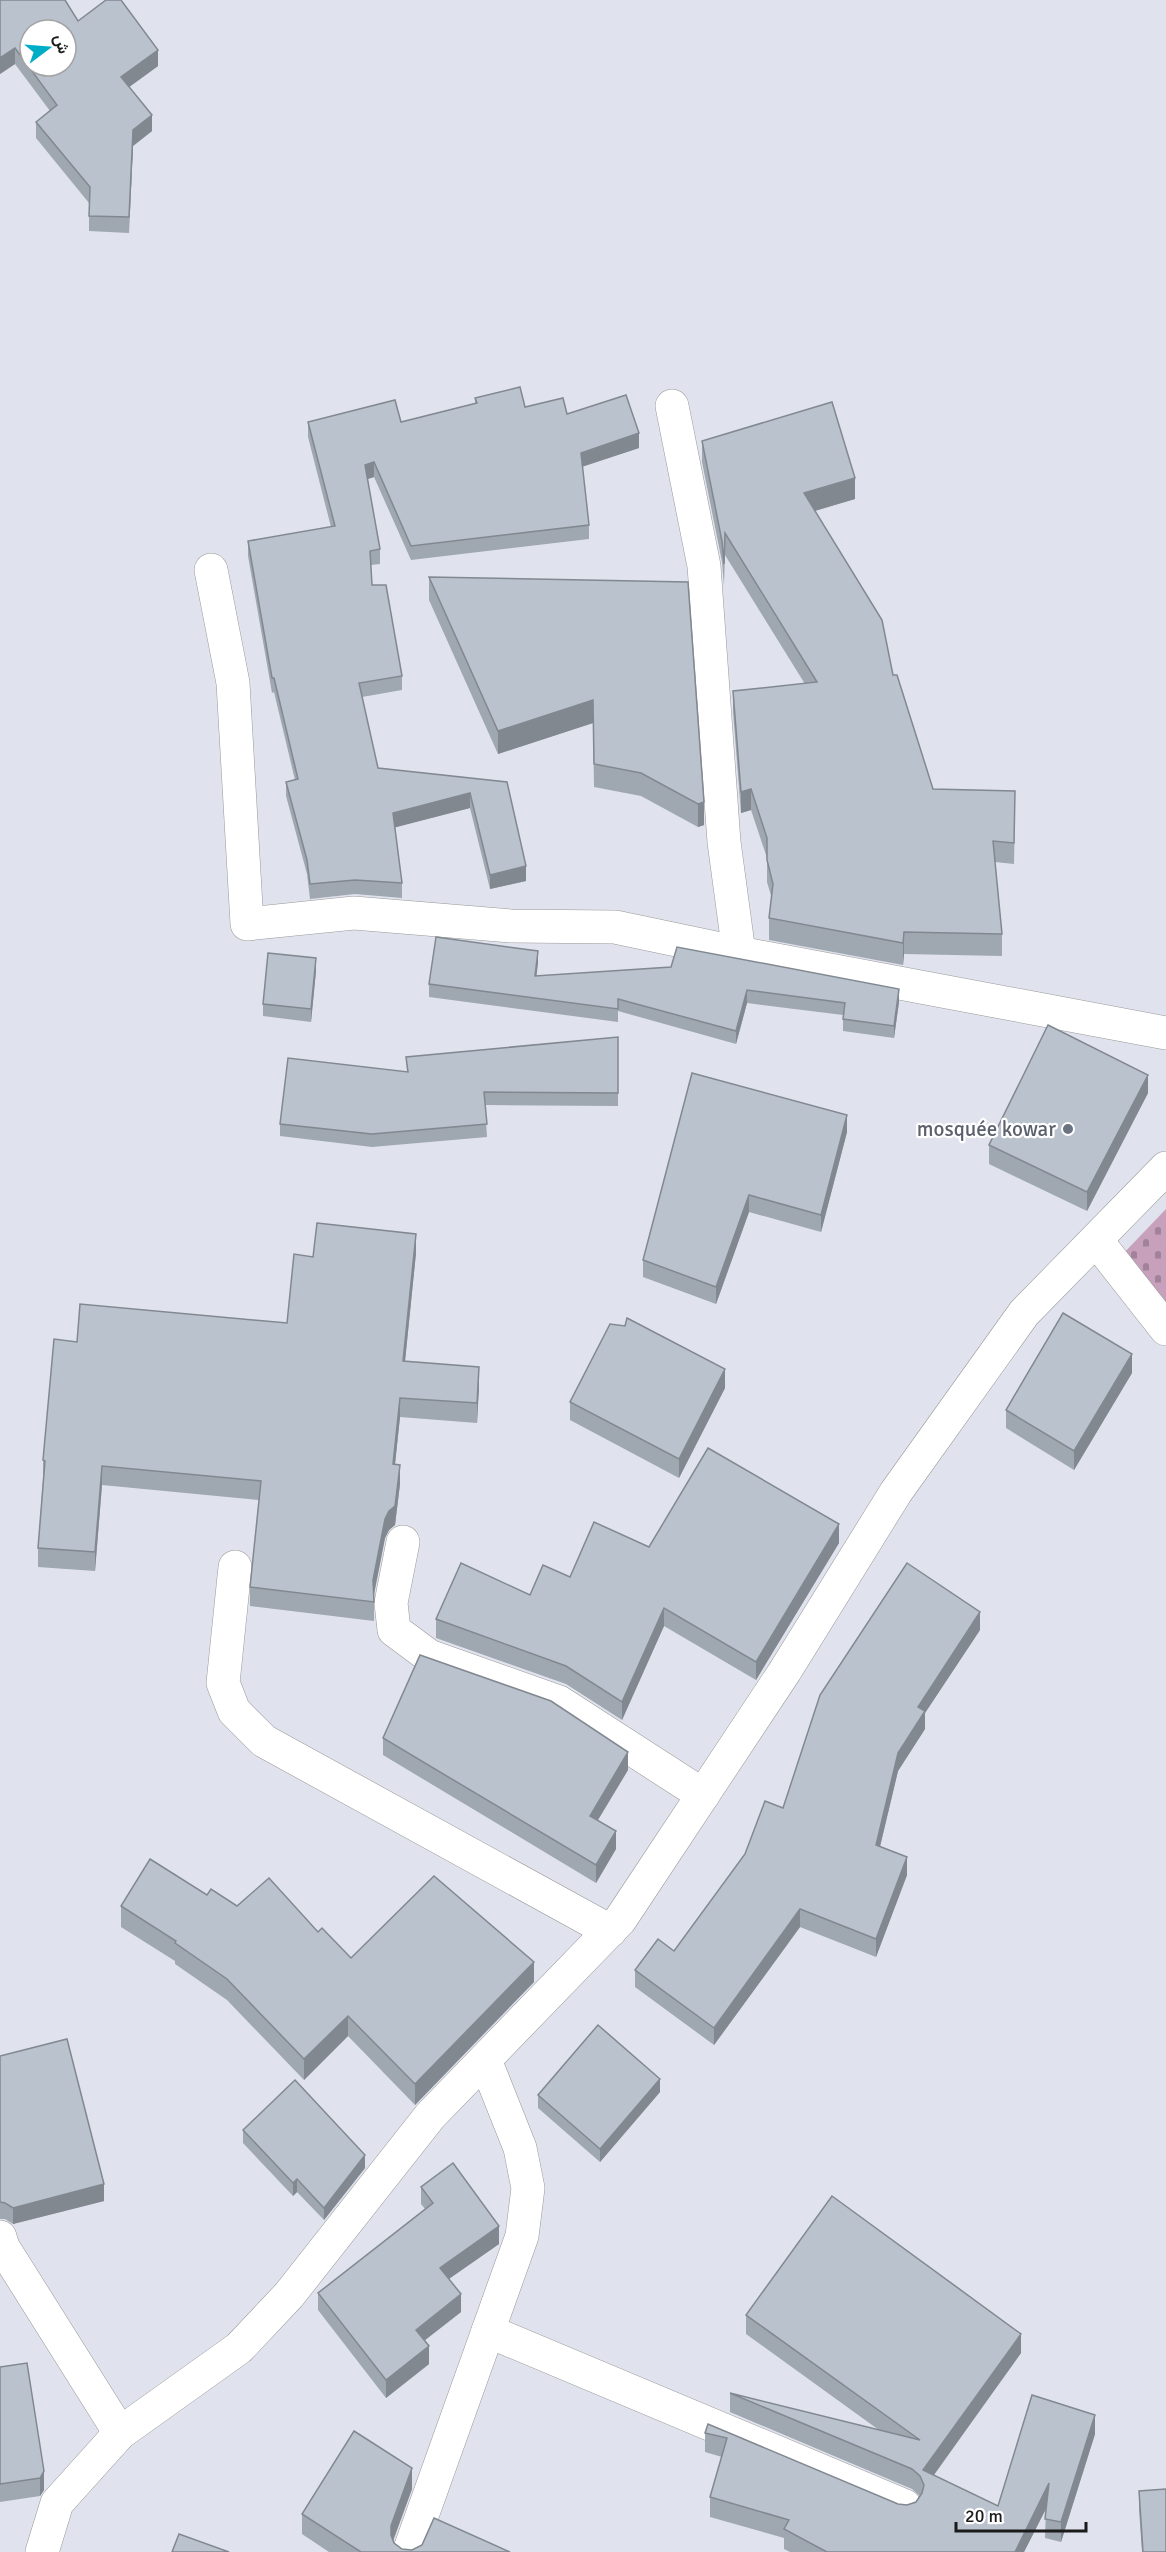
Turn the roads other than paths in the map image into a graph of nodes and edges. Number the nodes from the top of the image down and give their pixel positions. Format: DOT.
graph roads {
  1 [pos="672,406"];
  2 [pos="211,570"];
  3 [pos="739,953"];
  4 [pos="1166,1033"];
  5 [pos="1166,1168"];
  6 [pos="1096,1240"];
  7 [pos="1166,1329"];
  8 [pos="403,1542"];
  9 [pos="235,1567"];
  10 [pos="703,1795"];
  11 [pos="609,1931"];
  12 [pos="484,2060"];
  13 [pos="0,2238"];
  14 [pos="488,2331"];
  15 [pos="120,2433"];
  16 [pos="905,2506"];
  17 [pos="42,2552"];
  18 [pos="409,2552"];
  1 -- 3 [label="street"];
  2 -- 3 [label="street"];
  3 -- 4 [label="street"];
  5 -- 6 [label="street"];
  6 -- 7 [label="street"];
  6 -- 10 [label="street"];
  8 -- 10 [label="street"];
  9 -- 11 [label="street"];
  10 -- 11 [label="street"];
  11 -- 12 [label="street"];
  12 -- 14 [label="street"];
  12 -- 15 [label="street"];
  13 -- 15 [label="street"];
  14 -- 16 [label="street"];
  14 -- 18 [label="street"];
  15 -- 17 [label="street"];
}
